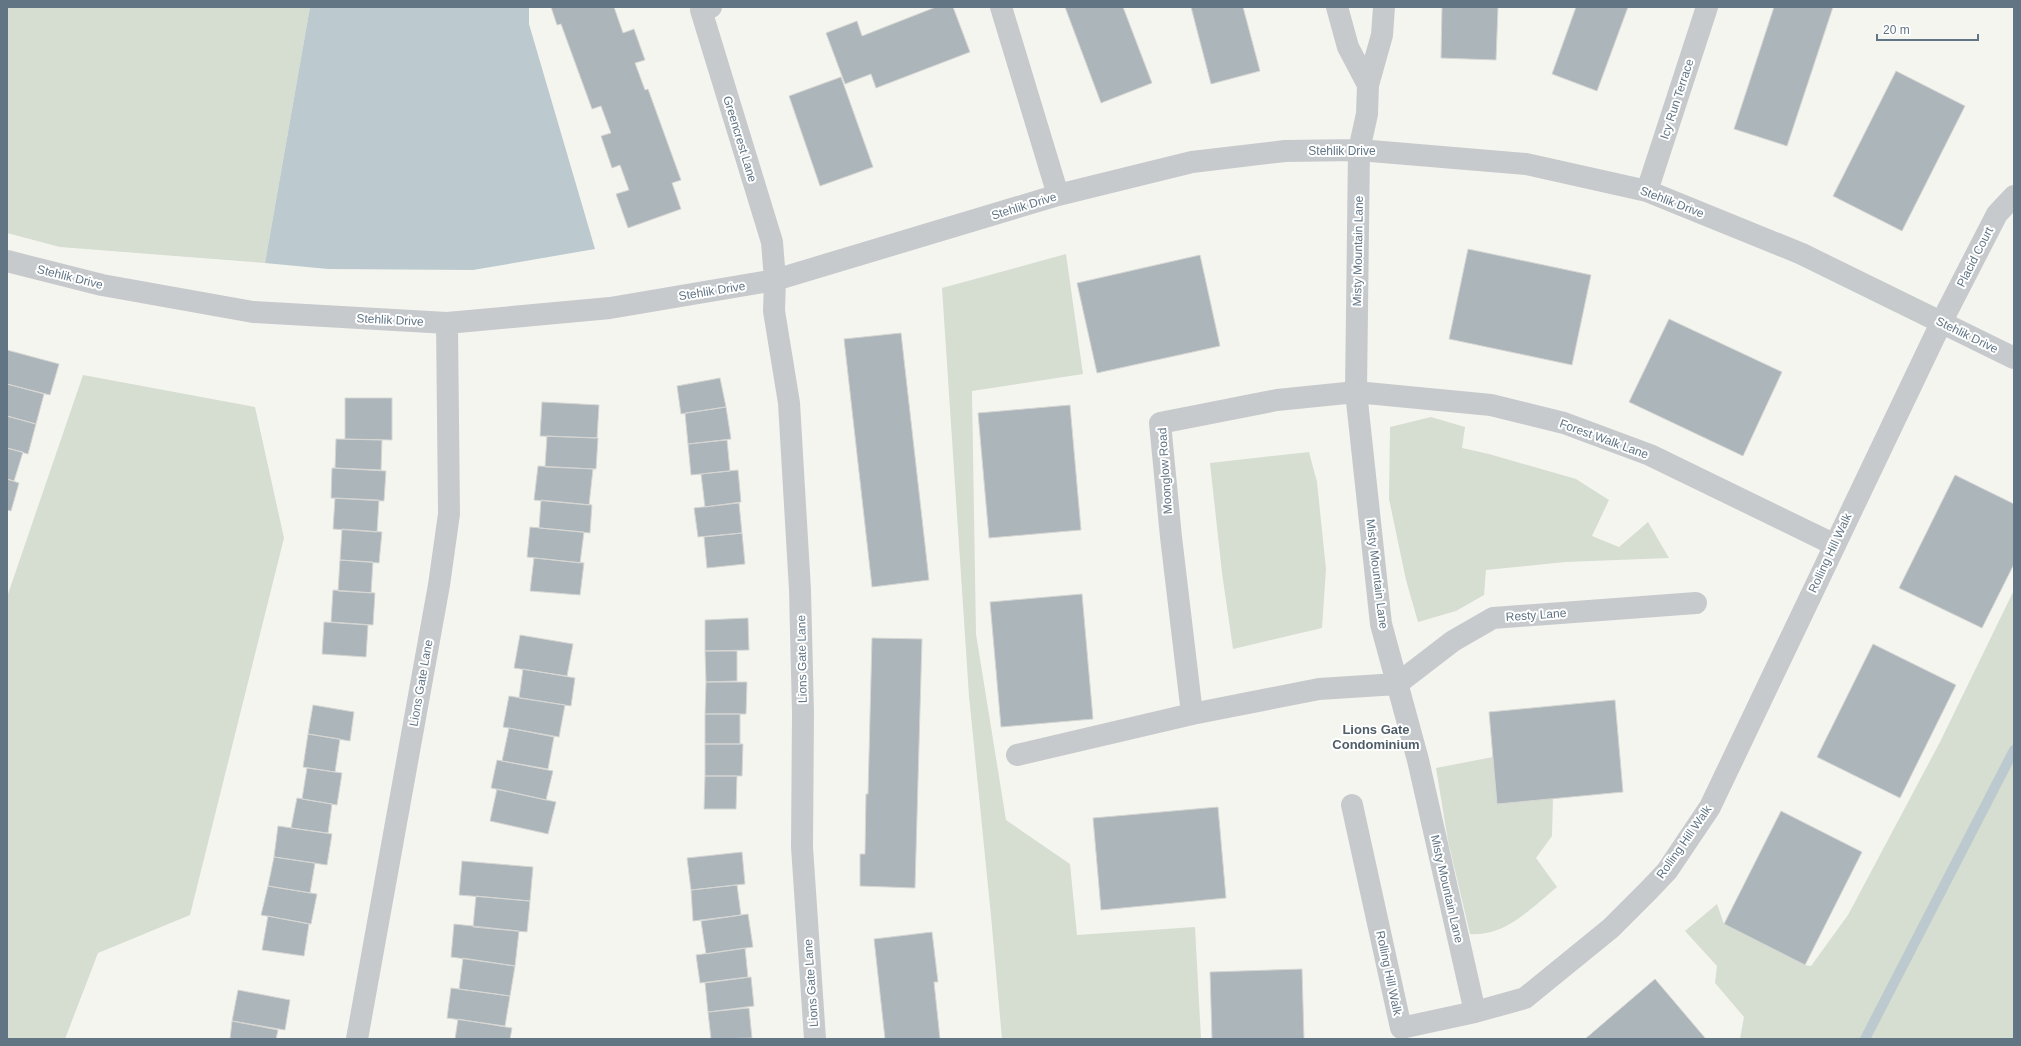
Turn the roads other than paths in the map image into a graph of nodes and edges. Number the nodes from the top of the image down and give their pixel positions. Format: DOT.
graph roads {
  1 [pos="711,7"];
  2 [pos="1002,7"];
  3 [pos="1336,7"];
  4 [pos="1384,7"];
  5 [pos="1707,7"];
  6 [pos="1368,85"];
  7 [pos="1359,150"];
  8 [pos="1647,191"];
  9 [pos="1058,196"];
  10 [pos="2014,196"];
  11 [pos="7,261"];
  12 [pos="775,280"];
  13 [pos="447,323"];
  14 [pos="1941,323"];
  15 [pos="2014,358"];
  16 [pos="1356,392"];
  17 [pos="1835,545"];
  18 [pos="1696,603"];
  19 [pos="1397,684"];
  20 [pos="1192,714"];
  21 [pos="1017,755"];
  22 [pos="1352,805"];
  23 [pos="1475,1012"];
  24 [pos="357,1039"];
  25 [pos="815,1039"];
  1 -- 12 [label="street, Greencrest Lane"];
  2 -- 9 [label="street"];
  3 -- 6 [label="street"];
  4 -- 6 [label="street, Misty Mountain Lane"];
  5 -- 8 [label="street, Icy Run Terrace"];
  6 -- 7 [label="street, Misty Mountain Lane"];
  7 -- 8 [label="street, Stehlik Drive"];
  7 -- 9 [label="street, Stehlik Drive"];
  7 -- 16 [label="street, Misty Mountain Lane"];
  8 -- 14 [label="street, Stehlik Drive"];
  9 -- 12 [label="street, Stehlik Drive"];
  10 -- 14 [label="street, Placid Court"];
  11 -- 13 [label="street, Stehlik Drive"];
  12 -- 13 [label="street, Stehlik Drive"];
  12 -- 25 [label="street, Lions Gate Lane"];
  13 -- 24 [label="street, Lions Gate Lane"];
  14 -- 15 [label="street, Stehlik Drive"];
  14 -- 17 [label="street, Rolling Hill Walk"];
  16 -- 17 [label="street, Forest Walk Lane"];
  16 -- 19 [label="street, Misty Mountain Lane"];
  16 -- 20 [label="street, Moonglow Road"];
  17 -- 23 [label="street, Rolling Hill Walk"];
  18 -- 19 [label="street, Resty Lane"];
  19 -- 20 [label="street"];
  19 -- 23 [label="street, Misty Mountain Lane"];
  20 -- 21 [label="street"];
  22 -- 23 [label="street, Rolling Hill Walk"];
}
